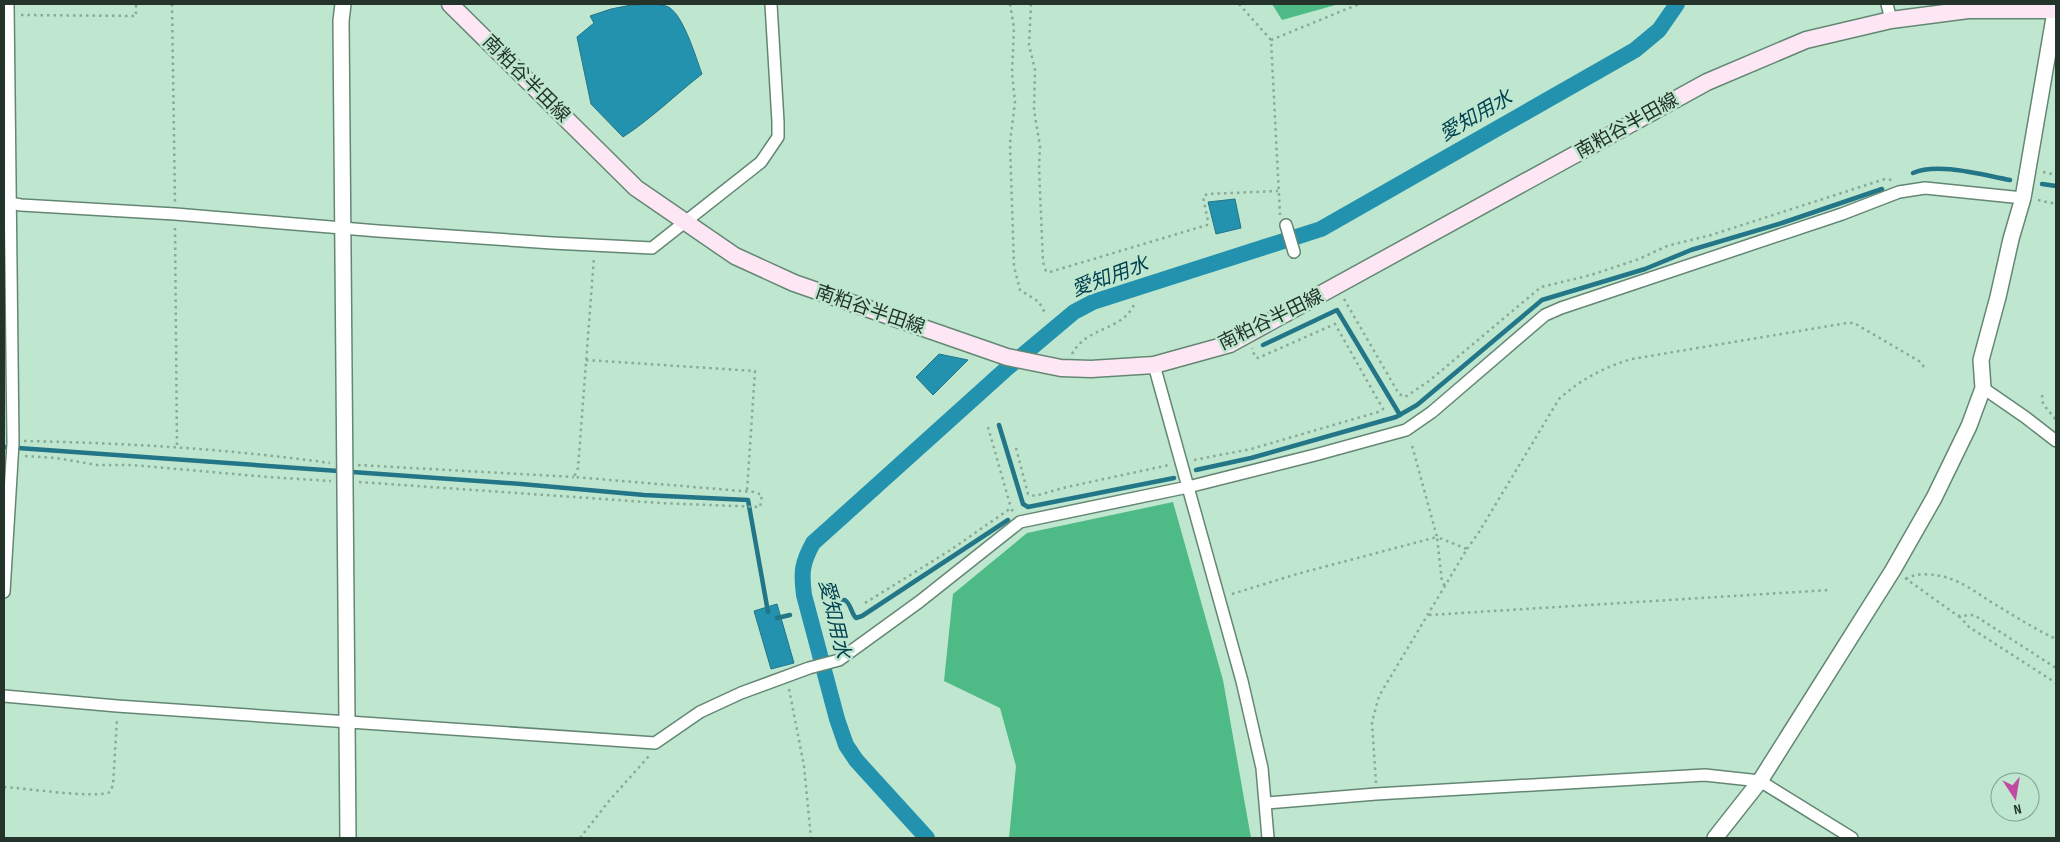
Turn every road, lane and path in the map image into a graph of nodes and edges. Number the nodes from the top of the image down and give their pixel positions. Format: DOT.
graph roads {
  1 [pos="136,4"];
  2 [pos="343,4"];
  3 [pos="450,4"];
  4 [pos="771,4"];
  5 [pos="1010,4"];
  6 [pos="1031,4"];
  7 [pos="1239,4"];
  8 [pos="1360,4"];
  9 [pos="1888,4"];
  10 [pos="2056,9"];
  11 [pos="8,10"];
  12 [pos="1891,20"];
  13 [pos="1271,40"];
  14 [pos="1278,191"];
  15 [pos="1899,192"];
  16 [pos="2023,198"];
  17 [pos="6,202"];
  18 [pos="2056,204"];
  19 [pos="686,222"];
  20 [pos="1286,225"];
  21 [pos="343,228"];
  22 [pos="594,246"];
  23 [pos="1294,252"];
  24 [pos="1338,286"];
  25 [pos="1135,304"];
  26 [pos="1046,315"];
  27 [pos="1247,336"];
  28 [pos="586,360"];
  29 [pos="1154,365"];
  30 [pos="1071,368"];
  31 [pos="1925,368"];
  32 [pos="1983,388"];
  33 [pos="2042,395"];
  34 [pos="2056,420"];
  35 [pos="988,427"];
  36 [pos="1407,429"];
  37 [pos="2056,442"];
  38 [pos="12,448"];
  39 [pos="1016,448"];
  40 [pos="1181,463"];
  41 [pos="345,472"];
  42 [pos="574,477"];
  43 [pos="1188,487"];
  44 [pos="747,491"];
  45 [pos="1011,508"];
  46 [pos="1017,524"];
  47 [pos="1437,537"];
  48 [pos="1467,549"];
  49 [pos="1893,570"];
  50 [pos="1906,579"];
  51 [pos="1445,586"];
  52 [pos="1829,590"];
  53 [pos="4,592"];
  54 [pos="1218,598"];
  55 [pos="865,604"];
  56 [pos="1428,615"];
  57 [pos="1958,616"];
  58 [pos="2056,639"];
  59 [pos="2056,668"];
  60 [pos="784,677"];
  61 [pos="2056,683"];
  62 [pos="4,696"];
  63 [pos="117,706"];
  64 [pos="348,722"];
  65 [pos="655,743"];
  66 [pos="1760,782"];
  67 [pos="4,787"];
  68 [pos="1376,794"];
  69 [pos="1266,803"];
  70 [pos="348,838"];
  71 [pos="580,838"];
  72 [pos="810,838"];
  73 [pos="1268,838"];
  74 [pos="1715,838"];
  75 [pos="1852,838"];
  1 -- 11 [label="path"];
  2 -- 21 [label="street"];
  3 -- 19 [label="main road, 南粕谷半田線"];
  4 -- 19 [label="street"];
  5 -- 26 [label="path"];
  6 -- 14 [label="path"];
  7 -- 13 [label="path"];
  8 -- 13 [label="path"];
  9 -- 12 [label="street"];
  10 -- 12 [label="main road, 南粕谷半田線"];
  10 -- 16 [label="street"];
  11 -- 17 [label="street"];
  12 -- 24 [label="main road, 南粕谷半田線"];
  13 -- 14 [label="path"];
  14 -- 20 [label="path"];
  15 -- 16 [label="street"];
  15 -- 24 [label="path"];
  15 -- 36 [label="street"];
  16 -- 18 [label="path"];
  16 -- 32 [label="street"];
  17 -- 21 [label="street"];
  17 -- 38 [label="street"];
  19 -- 22 [label="street"];
  19 -- 30 [label="main road, 南粕谷半田線"];
  20 -- 23 [label="street"];
  21 -- 22 [label="street"];
  21 -- 41 [label="street"];
  22 -- 28 [label="path"];
  24 -- 27 [label="main road, 南粕谷半田線"];
  25 -- 30 [label="path"];
  27 -- 29 [label="main road, 南粕谷半田線"];
  27 -- 40 [label="path"];
  28 -- 42 [label="path"];
  28 -- 44 [label="path"];
  29 -- 30 [label="main road, 南粕谷半田線"];
  29 -- 40 [label="street"];
  31 -- 48 [label="path"];
  32 -- 37 [label="street"];
  32 -- 49 [label="street"];
  33 -- 34 [label="path"];
  35 -- 45 [label="path"];
  36 -- 43 [label="street"];
  36 -- 47 [label="path"];
  38 -- 41 [label="path"];
  38 -- 41 [label="path"];
  38 -- 53 [label="street"];
  39 -- 40 [label="path"];
  40 -- 43 [label="street"];
  41 -- 42 [label="path"];
  41 -- 44 [label="path"];
  41 -- 64 [label="street"];
  42 -- 44 [label="path"];
  43 -- 46 [label="street"];
  43 -- 54 [label="street"];
  45 -- 46 [label="path"];
  45 -- 55 [label="path"];
  46 -- 60 [label="street"];
  47 -- 48 [label="path"];
  47 -- 51 [label="path"];
  47 -- 54 [label="path"];
  48 -- 51 [label="path"];
  49 -- 50 [label="path"];
  49 -- 66 [label="street"];
  50 -- 57 [label="path"];
  50 -- 58 [label="path"];
  51 -- 56 [label="path"];
  52 -- 56 [label="path"];
  54 -- 69 [label="street"];
  56 -- 68 [label="path"];
  57 -- 59 [label="path"];
  57 -- 61 [label="path"];
  60 -- 65 [label="street"];
  60 -- 72 [label="path"];
  62 -- 63 [label="street"];
  63 -- 64 [label="street"];
  63 -- 67 [label="path"];
  64 -- 65 [label="street"];
  64 -- 70 [label="street"];
  65 -- 71 [label="path"];
  66 -- 68 [label="street"];
  66 -- 74 [label="street"];
  66 -- 75 [label="street"];
  68 -- 69 [label="street"];
  69 -- 73 [label="street"];
}
